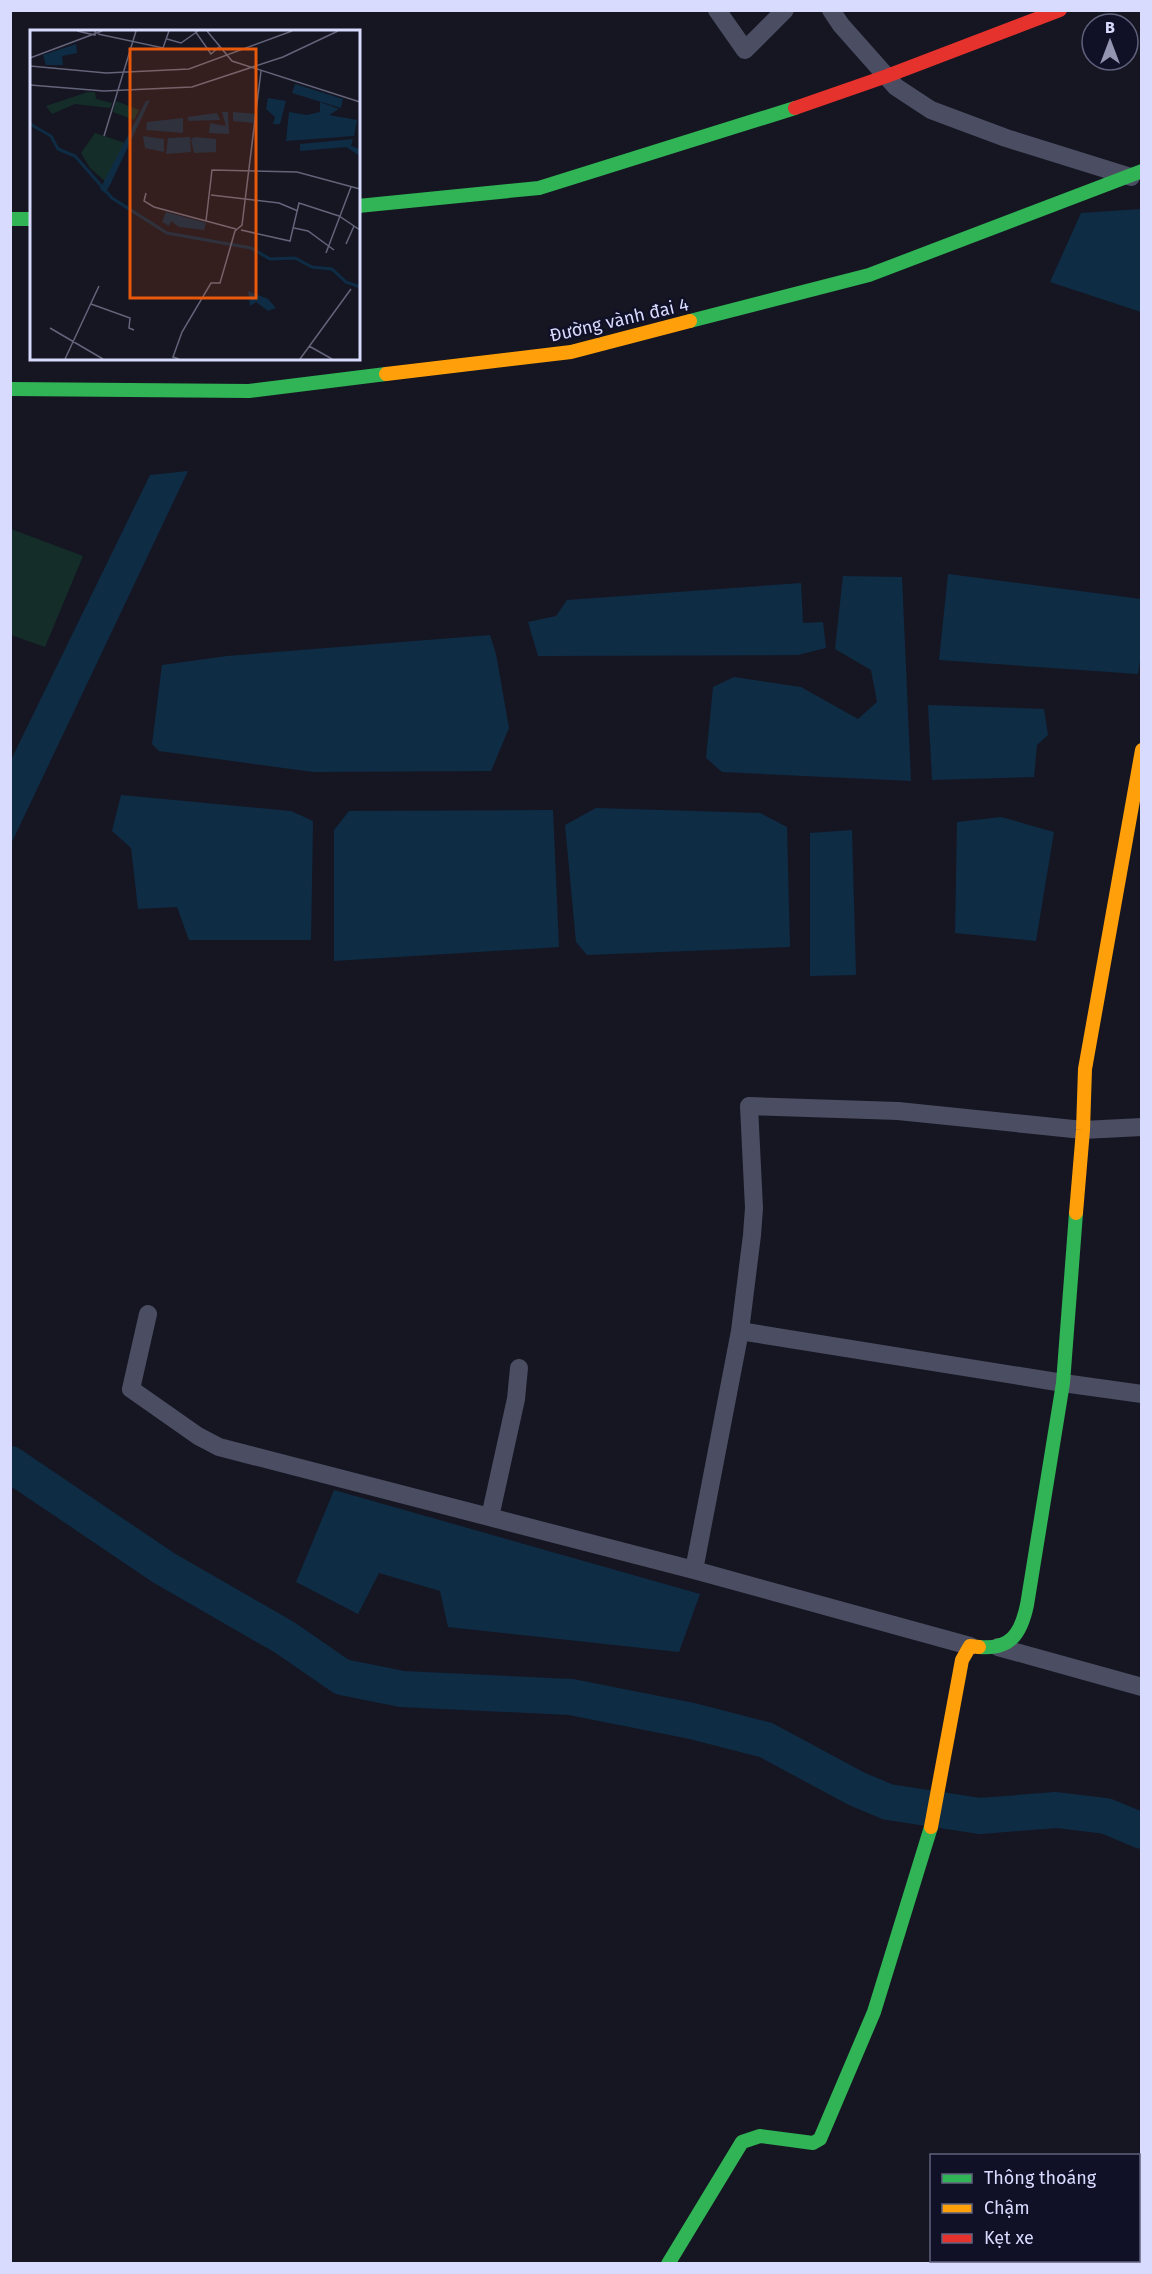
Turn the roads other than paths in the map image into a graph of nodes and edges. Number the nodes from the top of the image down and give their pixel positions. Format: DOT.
graph roads {
  1 [pos="717,10"];
  2 [pos="785,10"];
  3 [pos="831,10"];
  4 [pos="1060,10"];
  5 [pos="886,76"];
  6 [pos="1137,176"];
  7 [pos="360,206"];
  8 [pos="10,219"];
  9 [pos="30,219"];
  10 [pos="10,389"];
  11 [pos="1142,750"];
  12 [pos="1142,1127"];
  13 [pos="1083,1130"];
  14 [pos="148,1314"];
  15 [pos="740,1331"];
  16 [pos="519,1368"];
  17 [pos="1063,1383"];
  18 [pos="1142,1394"];
  19 [pos="490,1517"];
  20 [pos="694,1570"];
  21 [pos="970,1646"];
  22 [pos="998,1647"];
  23 [pos="1142,1687"];
  24 [pos="668,2264"];
  1 -- 2 [label="street"];
  3 -- 5 [label="street"];
  4 -- 5 [label="main road"];
  5 -- 6 [label="street"];
  5 -- 7 [label="main road"];
  6 -- 10 [label="main road, Đường vành đai 4"];
  8 -- 9 [label="main road"];
  11 -- 13 [label="main road"];
  12 -- 13 [label="street"];
  13 -- 15 [label="street"];
  13 -- 17 [label="main road"];
  14 -- 19 [label="street"];
  15 -- 17 [label="street"];
  15 -- 20 [label="street"];
  16 -- 19 [label="street"];
  17 -- 18 [label="street"];
  17 -- 22 [label="main road"];
  19 -- 20 [label="street"];
  20 -- 21 [label="street"];
  21 -- 22 [label="main road"];
  21 -- 24 [label="main road"];
  22 -- 23 [label="street"];
}
